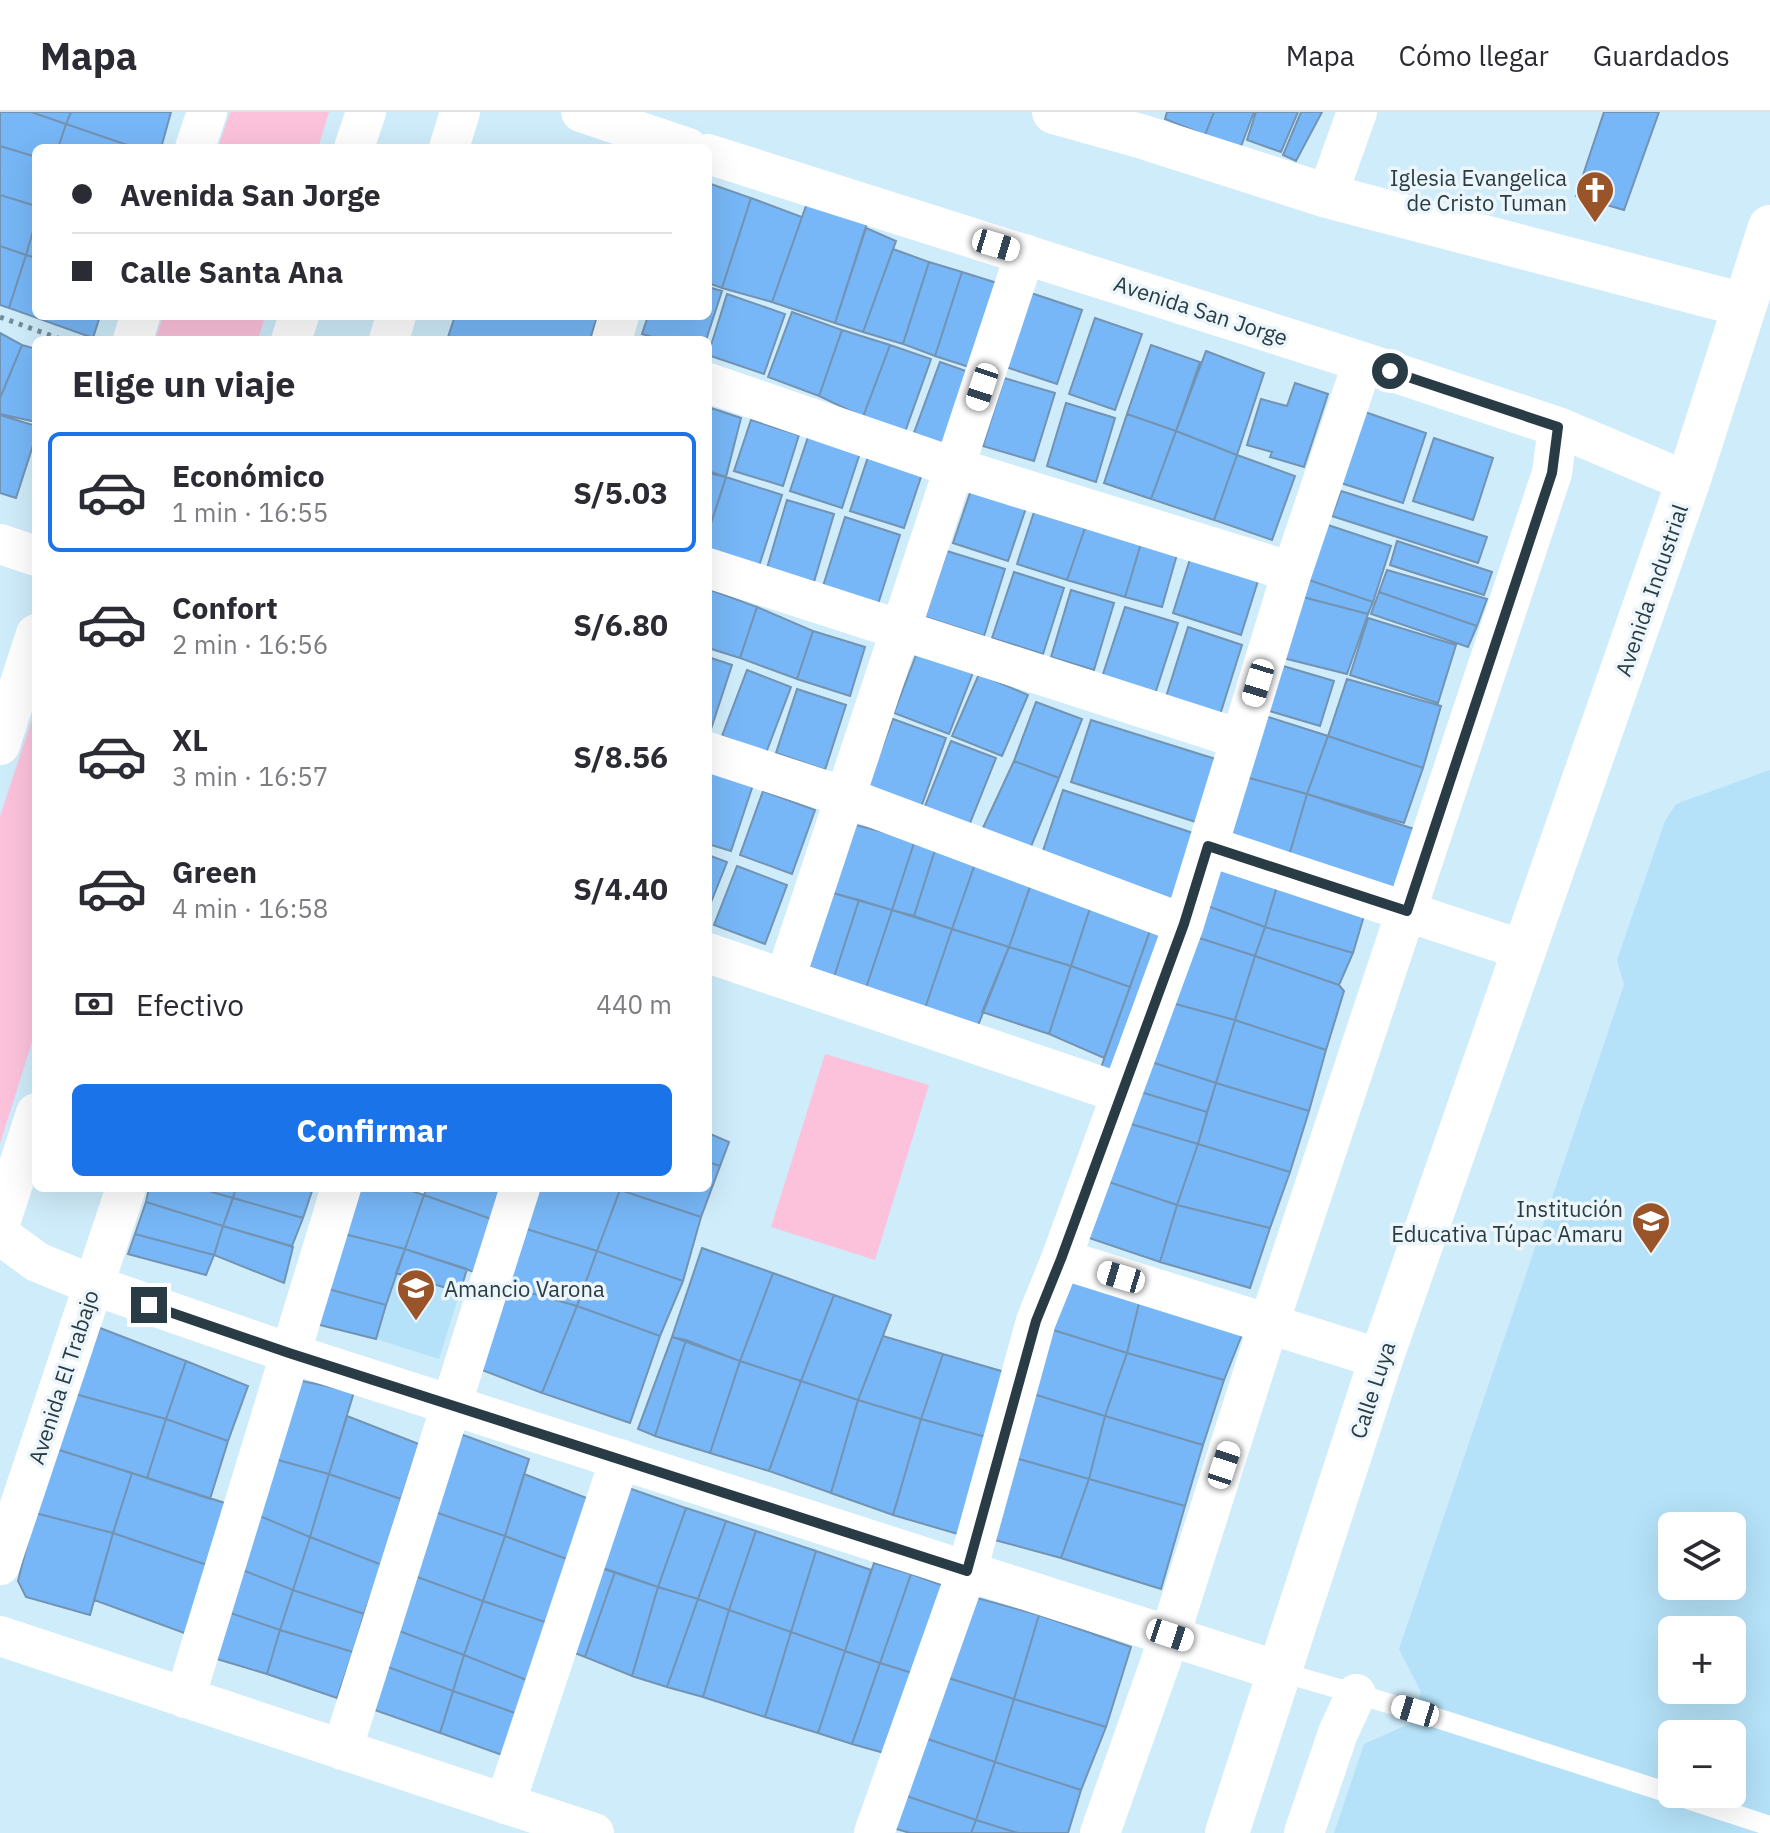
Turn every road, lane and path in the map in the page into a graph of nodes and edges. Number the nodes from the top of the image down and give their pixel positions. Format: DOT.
graph roads {
  1 [pos="207,112"];
  2 [pos="366,112"];
  3 [pos="460,112"];
  4 [pos="581,112"];
  5 [pos="1054,112"];
  6 [pos="1357,112"];
  7 [pos="1144,124"];
  8 [pos="196,144"];
  9 [pos="355,144"];
  10 [pos="450,144"];
  11 [pos="674,144"];
  12 [pos="712,156"];
  13 [pos="1327,196"];
  14 [pos="1766,250"];
  15 [pos="1025,254"];
  16 [pos="1744,305"];
  17 [pos="0,317"];
  18 [pos="52,336"];
  19 [pos="1363,362"];
  20 [pos="712,384"];
  21 [pos="1558,427"];
  22 [pos="956,468"];
  23 [pos="1688,482"];
  24 [pos="0,544"];
  25 [pos="32,555"];
  26 [pos="712,569"];
  27 [pos="1292,572"];
  28 [pos="900,632"];
  29 [pos="26,638"];
  30 [pos="1240,739"];
  31 [pos="0,745"];
  32 [pos="712,753"];
  33 [pos="845,797"];
  34 [pos="1208,846"];
  35 [pos="1407,911"];
  36 [pos="1184,924"];
  37 [pos="1526,951"];
  38 [pos="712,954"];
  39 [pos="785,979"];
  40 [pos="1120,1093"];
  41 [pos="32,1125"];
  42 [pos="125,1192"];
  43 [pos="340,1192"];
  44 [pos="519,1192"];
  45 [pos="0,1223"];
  46 [pos="0,1235"];
  47 [pos="1061,1259"];
  48 [pos="93,1285"];
  49 [pos="1269,1323"];
  50 [pos="289,1353"];
  51 [pos="1381,1359"];
  52 [pos="452,1405"];
  53 [pos="620,1459"];
  54 [pos="0,1565"];
  55 [pos="967,1571"];
  56 [pos="1170,1635"];
  57 [pos="0,1636"];
  58 [pos="1281,1672"];
  59 [pos="1356,1694"];
  60 [pos="185,1698"];
  61 [pos="342,1750"];
  62 [pos="1658,1790"];
  63 [pos="505,1804"];
  64 [pos="1715,1808"];
  65 [pos="1770,1826"];
  66 [pos="594,1833"];
  67 [pos="874,1833"];
  68 [pos="1100,1833"];
  69 [pos="1227,1833"];
  70 [pos="1304,1833"];
  1 -- 8 [label="street"];
  2 -- 9 [label="street"];
  3 -- 10 [label="street"];
  4 -- 11 [label="street, Avenida San Jorge"];
  5 -- 7 [label="street"];
  6 -- 13 [label="street"];
  7 -- 13 [label="street"];
  12 -- 15 [label="street, Avenida San Jorge"];
  13 -- 16 [label="street"];
  14 -- 16 [label="street, Avenida Industrial"];
  15 -- 19 [label="street, Avenida San Jorge"];
  15 -- 22 [label="street"];
  16 -- 23 [label="street, Avenida Industrial"];
  17 -- 18 [label="path"];
  19 -- 21 [label="street, Avenida San Jorge"];
  19 -- 27 [label="street"];
  20 -- 22 [label="street"];
  21 -- 23 [label="street, Avenida San Jorge"];
  21 -- 35 [label="street"];
  22 -- 27 [label="street"];
  22 -- 28 [label="street"];
  23 -- 37 [label="street, Avenida Industrial"];
  24 -- 25 [label="street"];
  26 -- 28 [label="street"];
  27 -- 30 [label="street"];
  28 -- 30 [label="street"];
  28 -- 33 [label="street"];
  29 -- 31 [label="street"];
  30 -- 34 [label="street"];
  32 -- 33 [label="street"];
  33 -- 36 [label="street"];
  33 -- 39 [label="street"];
  34 -- 35 [label="street"];
  34 -- 36 [label="street"];
  35 -- 37 [label="street"];
  35 -- 49 [label="street"];
  36 -- 40 [label="street"];
  37 -- 51 [label="street, Calle Luya"];
  38 -- 39 [label="street"];
  39 -- 40 [label="street"];
  40 -- 47 [label="street"];
  41 -- 45 [label="street"];
  42 -- 48 [label="street, Avenida El Trabajo"];
  43 -- 50 [label="street"];
  44 -- 52 [label="street"];
  46 -- 48 [label="street"];
  47 -- 49 [label="street"];
  47 -- 55 [label="street"];
  48 -- 50 [label="street"];
  48 -- 54 [label="street, Avenida El Trabajo"];
  49 -- 51 [label="street"];
  49 -- 56 [label="street"];
  50 -- 52 [label="street"];
  50 -- 60 [label="street"];
  51 -- 58 [label="street, Calle Luya"];
  52 -- 53 [label="street"];
  52 -- 61 [label="street"];
  53 -- 55 [label="street"];
  53 -- 63 [label="street"];
  55 -- 56 [label="street"];
  55 -- 67 [label="street"];
  56 -- 58 [label="street"];
  56 -- 68 [label="street"];
  57 -- 60 [label="street"];
  58 -- 59 [label="lane"];
  58 -- 69 [label="street, Calle Luya"];
  59 -- 62 [label="lane"];
  59 -- 70 [label="street"];
  60 -- 61 [label="street"];
  61 -- 63 [label="street"];
  63 -- 66 [label="street"];
  64 -- 65 [label="lane"];
}
